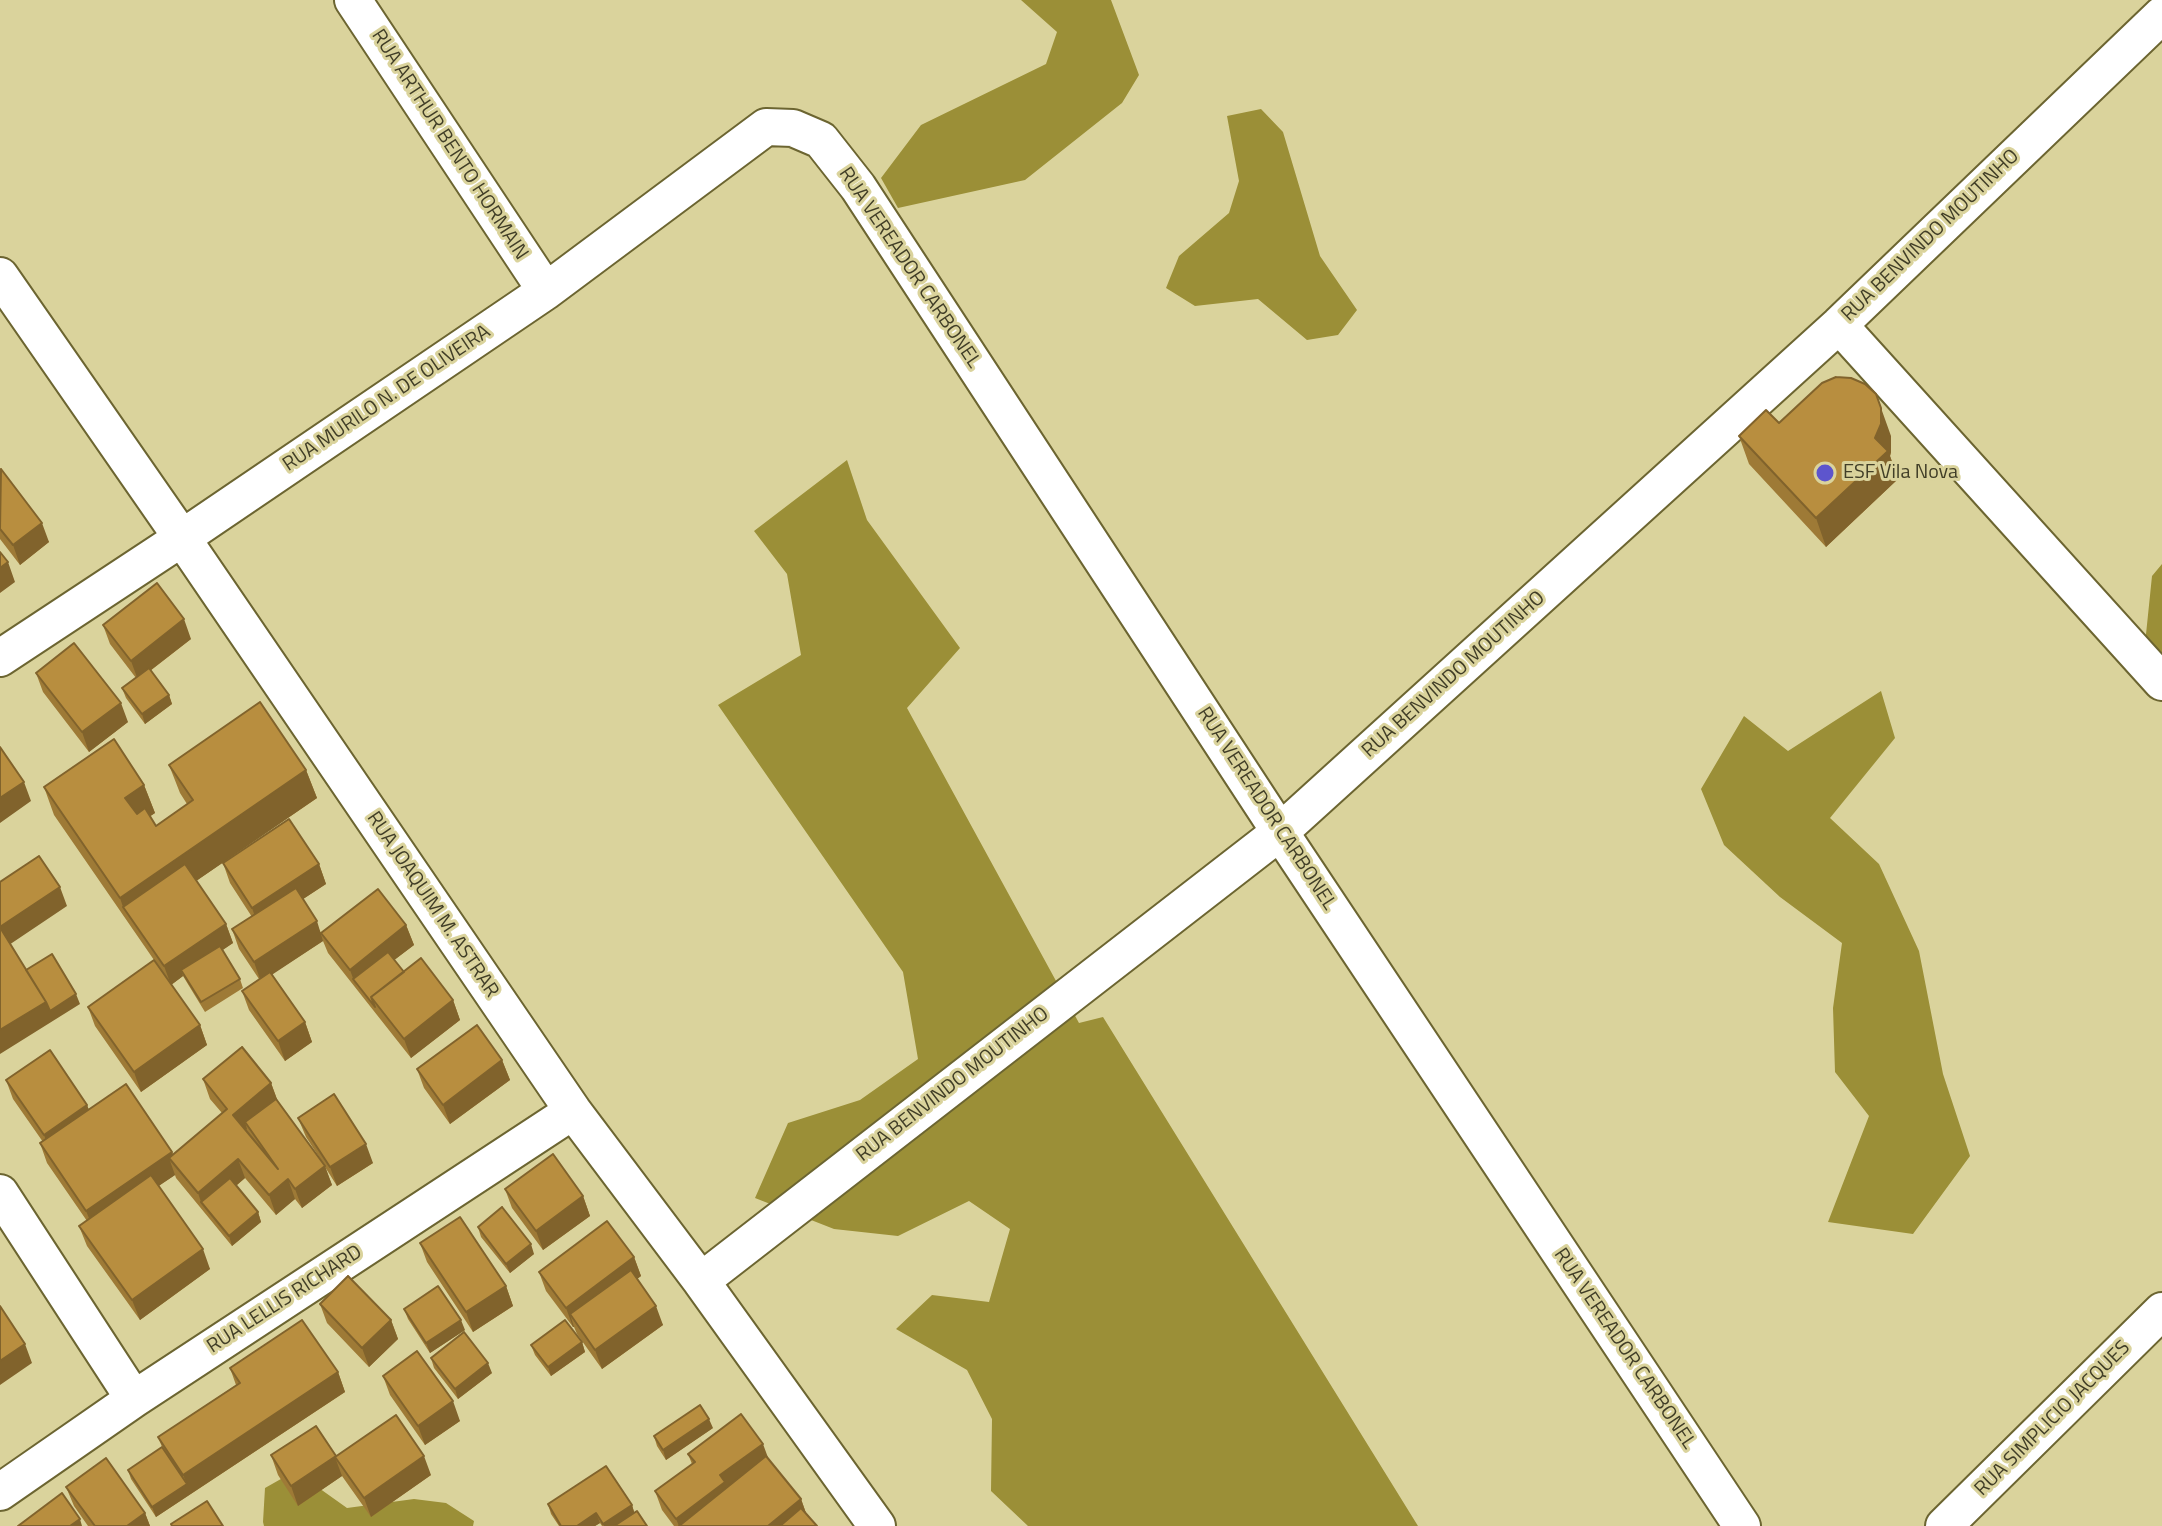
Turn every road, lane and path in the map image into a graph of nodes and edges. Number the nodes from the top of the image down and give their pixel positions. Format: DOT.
graph roads {
  1 [pos="353,0"];
  2 [pos="2162,15"];
  3 [pos="766,127"];
  4 [pos="0,276"];
  5 [pos="546,291"];
  6 [pos="1839,325"];
  7 [pos="182,538"];
  8 [pos="0,658"];
  9 [pos="2162,682"];
  10 [pos="1280,832"];
  11 [pos="573,1111"];
  12 [pos="0,1193"];
  13 [pos="701,1281"];
  14 [pos="2162,1311"];
  15 [pos="134,1399"];
  16 [pos="0,1492"];
  17 [pos="877,1526"];
  18 [pos="1742,1526"];
  19 [pos="1944,1526"];
  1 -- 5 [label="street, RUA ARTHUR BENTO HORMAIN"];
  2 -- 6 [label="street, RUA BENVINDO MOUTINHO"];
  3 -- 5 [label="street, RUA MURILO N. DE OLIVEIRA"];
  3 -- 10 [label="street, RUA VEREADOR CARBONEL"];
  4 -- 7 [label="street, RUA JOAQUIM M. ASTRAR"];
  5 -- 7 [label="street, RUA MURILO N. DE OLIVEIRA"];
  6 -- 9 [label="street"];
  6 -- 10 [label="street, RUA BENVINDO MOUTINHO"];
  7 -- 8 [label="street, RUA MURILO N. DE OLIVEIRA"];
  7 -- 11 [label="street, RUA JOAQUIM M. ASTRAR"];
  10 -- 13 [label="street, RUA BENVINDO MOUTINHO"];
  10 -- 18 [label="street, RUA VEREADOR CARBONEL"];
  11 -- 13 [label="street, RUA JOAQUIM M. ASTRAR"];
  11 -- 15 [label="street, RUA LELLIS RICHARD"];
  12 -- 15 [label="street"];
  13 -- 17 [label="street, RUA JOAQUIM M. ASTRAR"];
  14 -- 19 [label="street, RUA SIMPLICIO JACQUES"];
  15 -- 16 [label="street, RUA LELLIS RICHARD"];
}
